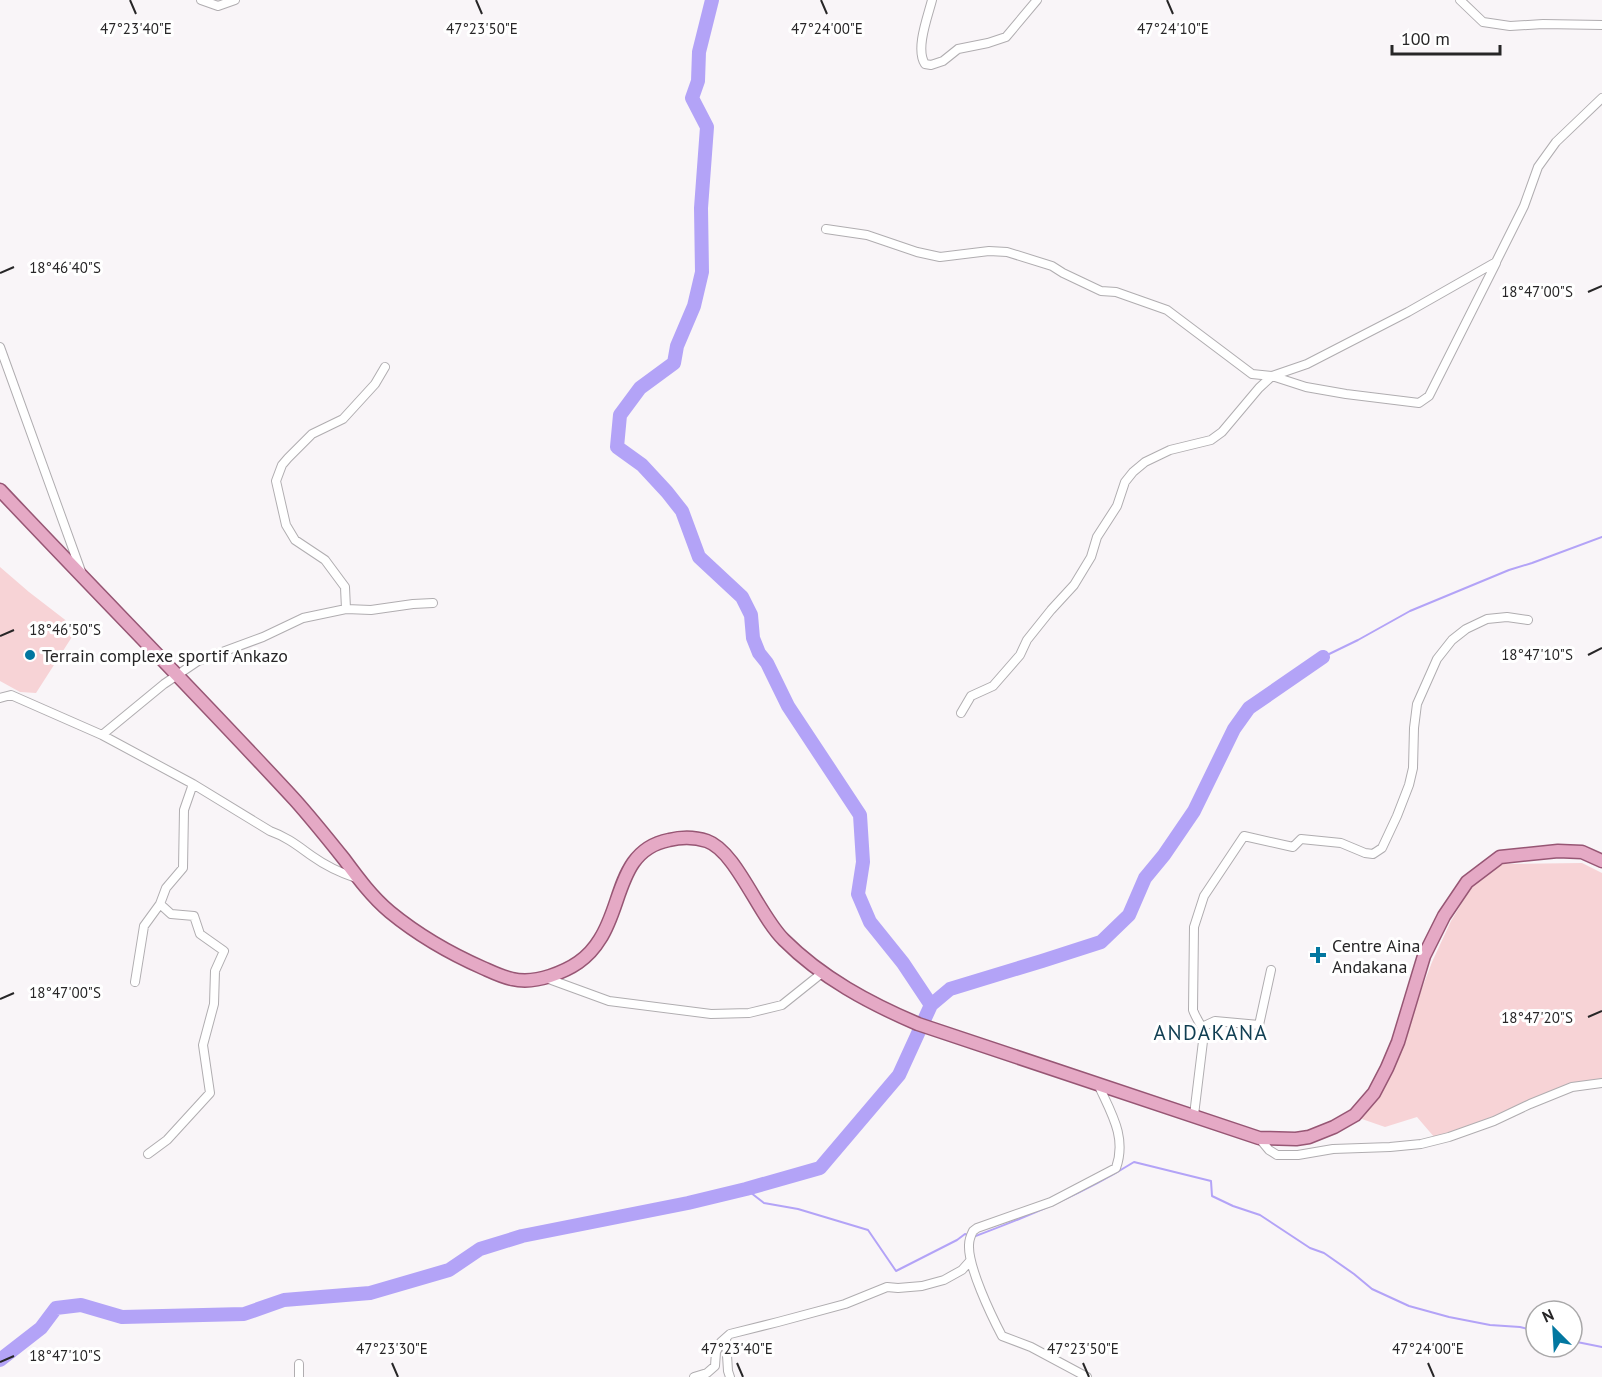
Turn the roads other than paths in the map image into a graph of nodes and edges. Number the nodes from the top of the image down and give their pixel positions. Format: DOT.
graph roads {
  1 [pos="201,0"];
  2 [pos="235,0"];
  3 [pos="932,0"];
  4 [pos="1037,0"];
  5 [pos="1460,0"];
  6 [pos="1469,4"];
  7 [pos="1602,25"];
  8 [pos="1602,99"];
  9 [pos="826,229"];
  10 [pos="1496,262"];
  11 [pos="0,346"];
  12 [pos="385,367"];
  13 [pos="1272,376"];
  14 [pos="0,490"];
  15 [pos="84,580"];
  16 [pos="433,603"];
  17 [pos="346,609"];
  18 [pos="1528,620"];
  19 [pos="177,676"];
  20 [pos="0,688"];
  21 [pos="11,695"];
  22 [pos="0,698"];
  23 [pos="961,713"];
  24 [pos="102,735"];
  25 [pos="193,784"];
  26 [pos="1602,861"];
  27 [pos="359,879"];
  28 [pos="160,904"];
  29 [pos="1271,970"];
  30 [pos="822,973"];
  31 [pos="545,978"];
  32 [pos="135,982"];
  33 [pos="1202,1027"];
  34 [pos="1602,1083"];
  35 [pos="1098,1084"];
  36 [pos="1194,1115"];
  37 [pos="1259,1137"];
  38 [pos="148,1155"];
  39 [pos="970,1262"];
  40 [pos="726,1339"];
  41 [pos="299,1364"];
  42 [pos="299,1377"];
  43 [pos="694,1377"];
  44 [pos="730,1377"];
  45 [pos="1087,1377"];
  1 -- 2 [label="street"];
  3 -- 4 [label="street"];
  5 -- 6 [label="street"];
  6 -- 7 [label="street"];
  8 -- 10 [label="street"];
  9 -- 13 [label="street"];
  10 -- 13 [label="street"];
  10 -- 13 [label="street"];
  11 -- 15 [label="street"];
  12 -- 17 [label="street"];
  13 -- 23 [label="street"];
  14 -- 15 [label="main road"];
  15 -- 19 [label="main road"];
  16 -- 17 [label="street"];
  17 -- 19 [label="street"];
  18 -- 33 [label="street"];
  19 -- 24 [label="street"];
  19 -- 27 [label="main road"];
  20 -- 21 [label="street"];
  21 -- 22 [label="street"];
  21 -- 24 [label="street"];
  24 -- 25 [label="street"];
  25 -- 27 [label="street"];
  25 -- 28 [label="street"];
  26 -- 37 [label="main road"];
  27 -- 31 [label="main road"];
  28 -- 32 [label="street"];
  28 -- 38 [label="street"];
  29 -- 33 [label="street"];
  30 -- 31 [label="street"];
  30 -- 31 [label="main road"];
  30 -- 35 [label="main road"];
  33 -- 36 [label="street"];
  34 -- 37 [label="street"];
  35 -- 36 [label="main road"];
  35 -- 39 [label="street"];
  36 -- 37 [label="main road"];
  39 -- 40 [label="street"];
  39 -- 45 [label="street"];
  40 -- 43 [label="street"];
  40 -- 44 [label="street"];
  41 -- 42 [label="street"];
}
